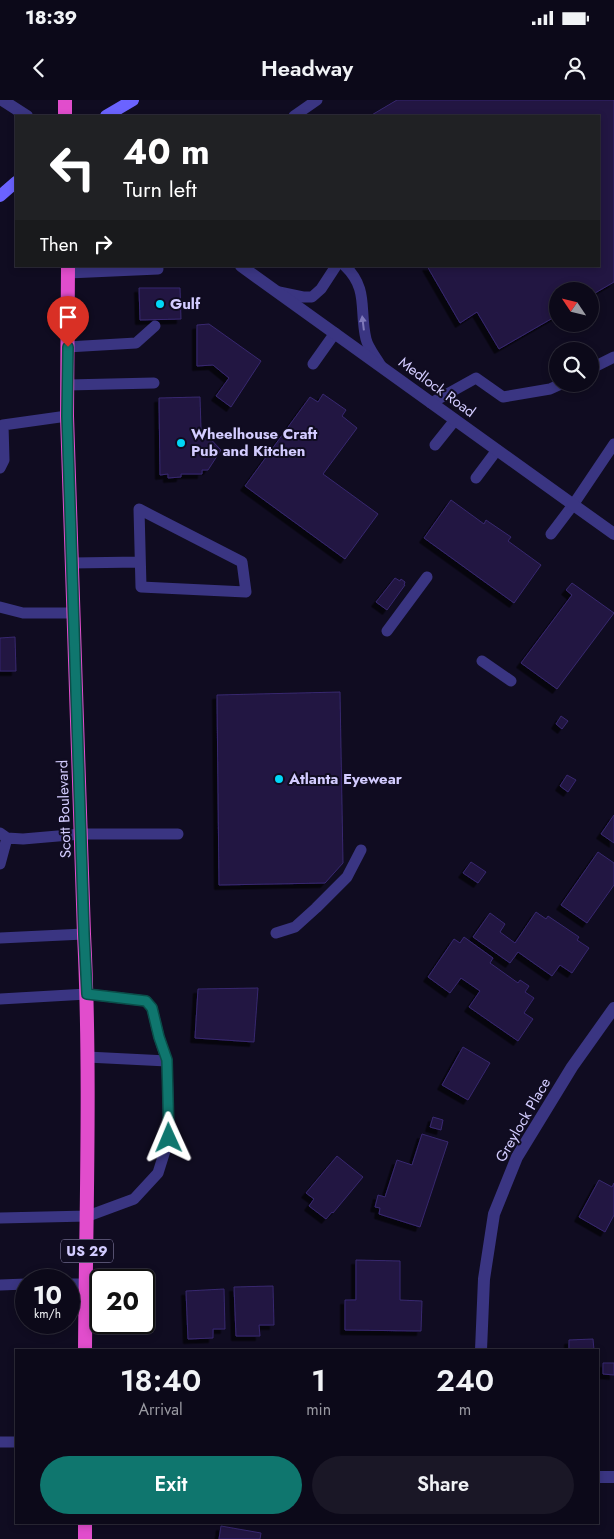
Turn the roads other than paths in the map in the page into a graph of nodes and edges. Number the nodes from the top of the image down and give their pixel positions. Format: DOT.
graph roads {
  1 [pos="2,100"];
  2 [pos="65,100"];
  3 [pos="133,100"];
  4 [pos="317,100"];
  5 [pos="25,115"];
  6 [pos="65,115"];
  7 [pos="108,115"];
  8 [pos="295,115"];
  9 [pos="15,183"];
  10 [pos="0,196"];
  11 [pos="242,267"];
  12 [pos="335,267"];
  13 [pos="346,267"];
  14 [pos="68,270"];
  15 [pos="158,272"];
  16 [pos="275,291"];
  17 [pos="155,326"];
  18 [pos="335,333"];
  19 [pos="68,347"];
  20 [pos="614,357"];
  21 [pos="313,364"];
  22 [pos="599,364"];
  23 [pos="382,367"];
  24 [pos="154,384"];
  25 [pos="67,385"];
  26 [pos="549,389"];
  27 [pos="431,402"];
  28 [pos="67,416"];
  29 [pos="455,420"];
  30 [pos="614,444"];
  31 [pos="435,445"];
  32 [pos="497,450"];
  33 [pos="610,457"];
  34 [pos="0,468"];
  35 [pos="476,478"];
  36 [pos="573,505"];
  37 [pos="551,534"];
  38 [pos="614,534"];
  39 [pos="140,562"];
  40 [pos="72,563"];
  41 [pos="427,577"];
  42 [pos="0,607"];
  43 [pos="74,612"];
  44 [pos="388,630"];
  45 [pos="482,661"];
  46 [pos="511,681"];
  47 [pos="81,834"];
  48 [pos="178,834"];
  49 [pos="3,836"];
  50 [pos="361,850"];
  51 [pos="0,864"];
  52 [pos="276,933"];
  53 [pos="84,934"];
  54 [pos="0,938"];
  55 [pos="87,994"];
  56 [pos="0,999"];
  57 [pos="614,1008"];
  58 [pos="87,1057"];
  59 [pos="167,1060"];
  60 [pos="88,1216"];
  61 [pos="0,1218"];
  62 [pos="15,1284"];
  63 [pos="80,1284"];
  64 [pos="86,1284"];
  65 [pos="0,1285"];
  66 [pos="85,1349"];
  67 [pos="481,1349"];
  68 [pos="0,1442"];
  69 [pos="15,1442"];
  70 [pos="599,1477"];
  71 [pos="614,1477"];
  72 [pos="85,1524"];
  73 [pos="85,1539"];
  1 -- 5 [label="street"];
  2 -- 6 [label="highway"];
  3 -- 7 [label="main road"];
  4 -- 8 [label="lane"];
  9 -- 10 [label="main road"];
  11 -- 16 [label="street, Medlock Road"];
  12 -- 16 [label="lane"];
  23 -- 13 [label="lane, one-way"];
  14 -- 15 [label="lane"];
  14 -- 19 [label="highway, Scott Boulevard / US 29"];
  16 -- 18 [label="street, Medlock Road"];
  17 -- 19 [label="lane"];
  18 -- 21 [label="lane"];
  18 -- 23 [label="street, Medlock Road"];
  19 -- 25 [label="highway, Scott Boulevard / US 29"];
  20 -- 22 [label="lane"];
  23 -- 27 [label="street, Medlock Road"];
  24 -- 25 [label="lane"];
  25 -- 28 [label="highway, Scott Boulevard / US 29"];
  26 -- 27 [label="lane"];
  27 -- 29 [label="street, Medlock Road"];
  28 -- 34 [label="lane"];
  28 -- 40 [label="highway, Scott Boulevard / US 29"];
  29 -- 31 [label="lane"];
  29 -- 32 [label="street, Medlock Road"];
  30 -- 33 [label="lane"];
  32 -- 35 [label="lane"];
  32 -- 36 [label="street, Medlock Road"];
  33 -- 36 [label="lane"];
  36 -- 37 [label="lane"];
  36 -- 38 [label="street, Medlock Road"];
  39 -- 39 [label="lane"];
  39 -- 40 [label="lane"];
  40 -- 43 [label="highway, Scott Boulevard / US 29"];
  41 -- 44 [label="lane"];
  42 -- 43 [label="lane"];
  43 -- 47 [label="highway, Scott Boulevard / US 29"];
  45 -- 46 [label="lane"];
  47 -- 48 [label="lane"];
  47 -- 49 [label="lane"];
  47 -- 53 [label="highway, Scott Boulevard / US 29"];
  49 -- 51 [label="lane"];
  50 -- 52 [label="lane"];
  53 -- 54 [label="lane"];
  53 -- 55 [label="highway, Scott Boulevard / US 29"];
  55 -- 56 [label="lane"];
  55 -- 58 [label="highway, Scott Boulevard / US 29"];
  55 -- 59 [label="lane"];
  57 -- 67 [label="street, Greylock Place"];
  58 -- 59 [label="lane"];
  58 -- 60 [label="highway, Scott Boulevard / US 29"];
  59 -- 60 [label="lane"];
  60 -- 61 [label="lane"];
  60 -- 64 [label="highway, Scott Boulevard / US 29"];
  62 -- 65 [label="lane"];
  63 -- 64 [label="lane"];
  64 -- 66 [label="highway, Scott Boulevard / US 29"];
  68 -- 69 [label="lane"];
  70 -- 71 [label="street"];
  72 -- 73 [label="highway"];
}
